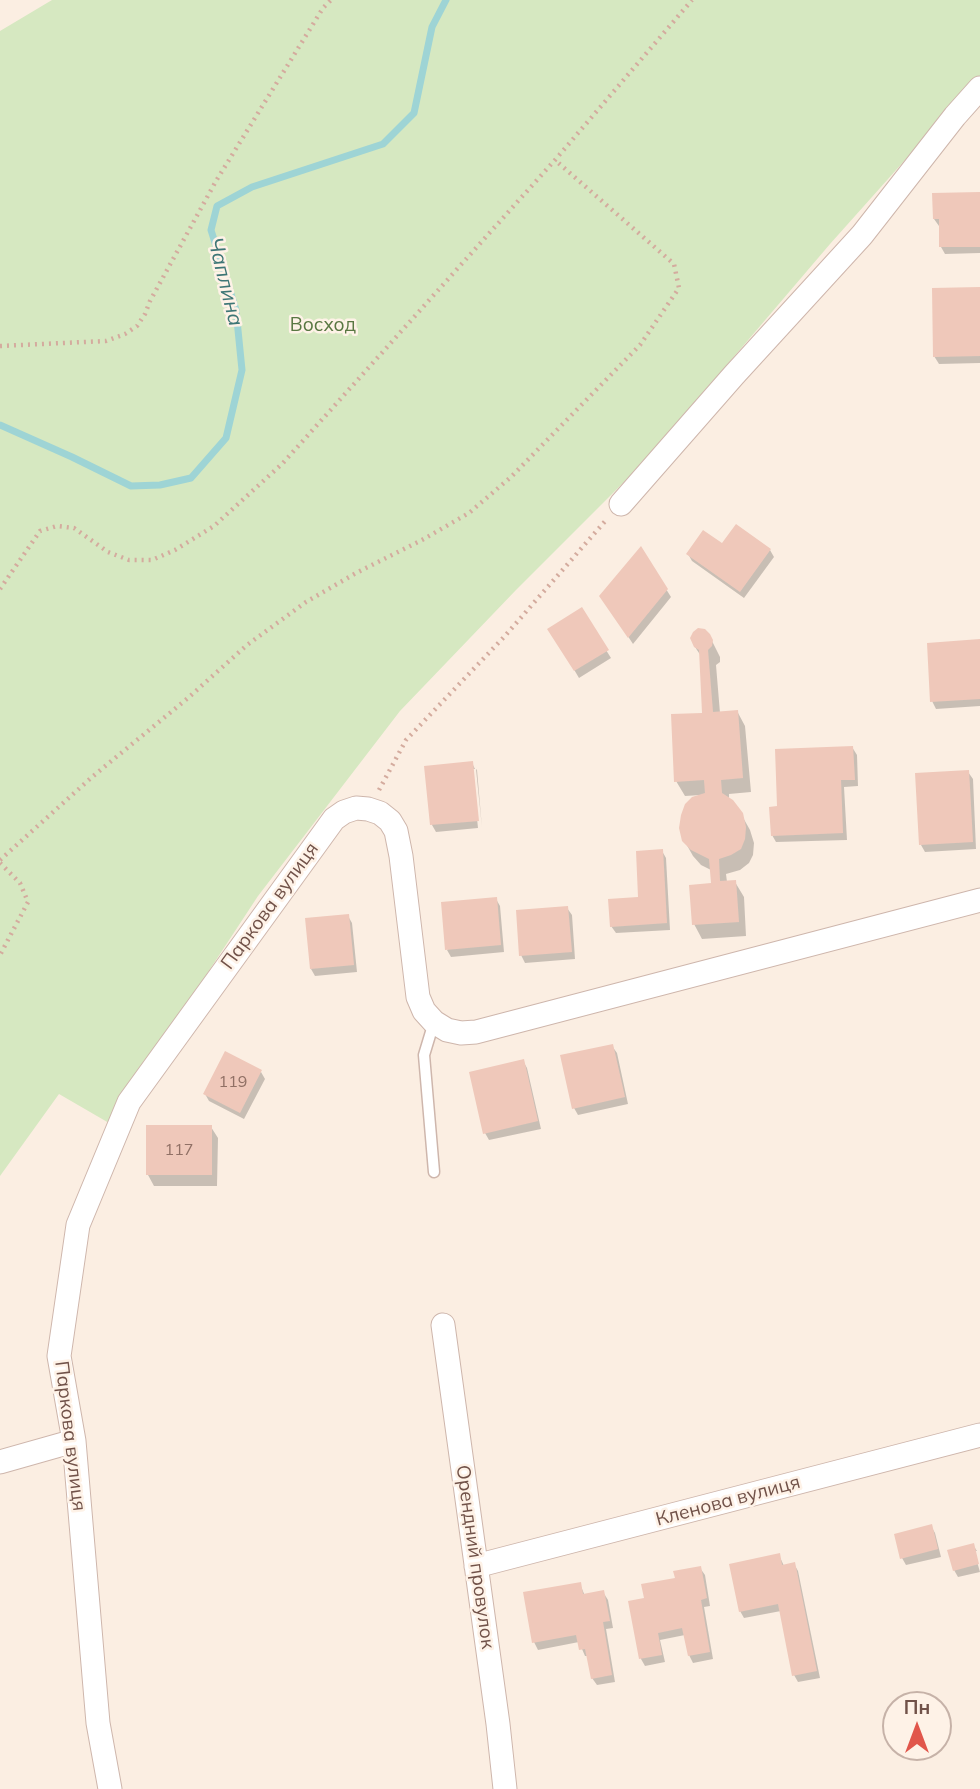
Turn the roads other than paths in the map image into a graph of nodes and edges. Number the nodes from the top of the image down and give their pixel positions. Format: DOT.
graph roads {
  1 [pos="980,88"];
  2 [pos="621,504"];
  3 [pos="980,900"];
  4 [pos="434,1022"];
  5 [pos="434,1172"];
  6 [pos="443,1325"];
  7 [pos="980,1435"];
  8 [pos="74,1441"];
  9 [pos="0,1462"];
  10 [pos="476,1566"];
  11 [pos="110,1789"];
  12 [pos="505,1789"];
  1 -- 2 [label="street"];
  3 -- 4 [label="street"];
  4 -- 5 [label="lane"];
  4 -- 8 [label="street, Паркова вулиця"];
  6 -- 10 [label="street, Орендний провулок"];
  7 -- 10 [label="street, Кленова вулиця"];
  8 -- 9 [label="street"];
  8 -- 11 [label="street, Паркова вулиця"];
  10 -- 12 [label="street, Орендний провулок"];
}
